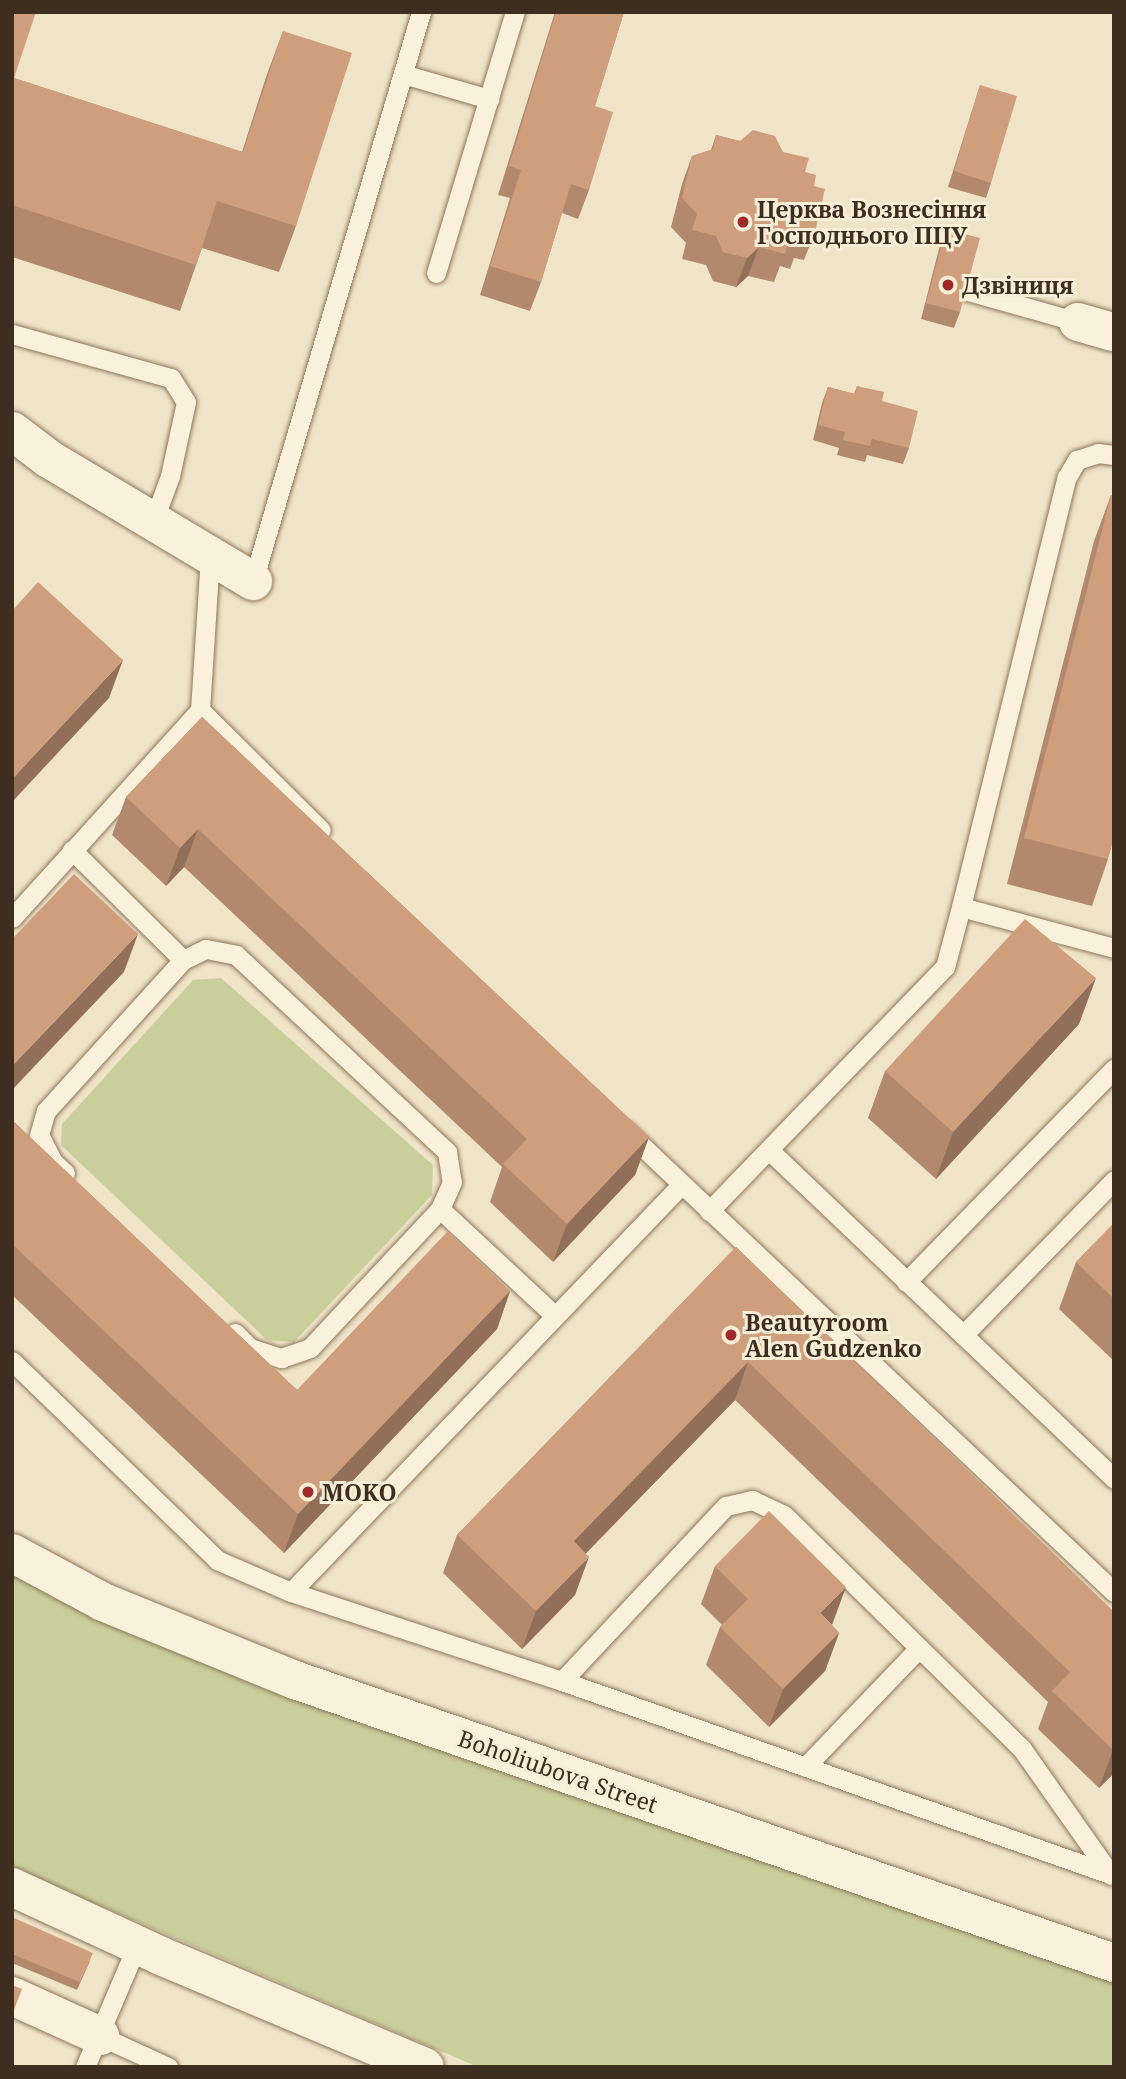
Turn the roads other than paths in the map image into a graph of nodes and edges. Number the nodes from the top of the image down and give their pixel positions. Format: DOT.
graph roads {
  1 [pos="421,12"];
  2 [pos="515,12"];
  3 [pos="403,74"];
  4 [pos="489,99"];
  5 [pos="436,274"];
  6 [pos="965,290"];
  7 [pos="1078,322"];
  8 [pos="1114,332"];
  9 [pos="12,334"];
  10 [pos="12,431"];
  11 [pos="1114,455"];
  12 [pos="153,522"];
  13 [pos="210,556"];
  14 [pos="253,581"];
  15 [pos="200,710"];
  16 [pos="337,846"];
  17 [pos="72,850"];
  18 [pos="961,907"];
  19 [pos="12,918"];
  20 [pos="1114,948"];
  21 [pos="183,960"];
  22 [pos="1114,1069"];
  23 [pos="612,1117"];
  24 [pos="769,1150"];
  25 [pos="1114,1181"];
  26 [pos="681,1185"];
  27 [pos="82,1189"];
  28 [pos="440,1209"];
  29 [pos="709,1211"];
  30 [pos="906,1282"];
  31 [pos="553,1314"];
  32 [pos="221,1320"];
  33 [pos="962,1335"];
  34 [pos="12,1361"];
  35 [pos="1113,1479"];
  36 [pos="12,1553"];
  37 [pos="291,1592"];
  38 [pos="1114,1592"];
  39 [pos="919,1648"];
  40 [pos="562,1681"];
  41 [pos="805,1767"];
  42 [pos="1113,1873"];
  43 [pos="12,1887"];
  44 [pos="136,1945"];
  45 [pos="1114,1964"];
  46 [pos="12,1996"];
  47 [pos="92,2051"];
  48 [pos="168,2067"];
  49 [pos="425,2067"];
  1 -- 3 [label="lane"];
  2 -- 4 [label="lane"];
  3 -- 4 [label="lane"];
  3 -- 14 [label="lane"];
  4 -- 5 [label="lane"];
  6 -- 7 [label="lane"];
  7 -- 8 [label="street"];
  9 -- 12 [label="lane"];
  10 -- 12 [label="street"];
  11 -- 18 [label="lane"];
  12 -- 13 [label="street"];
  13 -- 14 [label="street"];
  13 -- 15 [label="lane"];
  15 -- 16 [label="lane"];
  15 -- 17 [label="lane"];
  17 -- 19 [label="lane"];
  17 -- 21 [label="lane"];
  18 -- 20 [label="lane"];
  18 -- 24 [label="lane"];
  21 -- 27 [label="lane"];
  21 -- 28 [label="lane"];
  22 -- 30 [label="lane"];
  23 -- 26 [label="lane"];
  24 -- 29 [label="lane"];
  24 -- 30 [label="lane"];
  25 -- 33 [label="lane"];
  26 -- 29 [label="lane"];
  26 -- 31 [label="lane"];
  28 -- 31 [label="lane"];
  28 -- 32 [label="lane"];
  29 -- 38 [label="lane"];
  30 -- 33 [label="lane"];
  31 -- 37 [label="lane"];
  33 -- 35 [label="lane"];
  34 -- 37 [label="lane"];
  36 -- 45 [label="street, Boholiubova Street"];
  37 -- 40 [label="lane"];
  39 -- 40 [label="lane"];
  39 -- 41 [label="lane"];
  39 -- 42 [label="lane"];
  40 -- 41 [label="lane"];
  41 -- 42 [label="lane"];
  43 -- 44 [label="street"];
  44 -- 47 [label="lane"];
  44 -- 49 [label="street"];
  46 -- 47 [label="street"];
  47 -- 48 [label="lane"];
}
